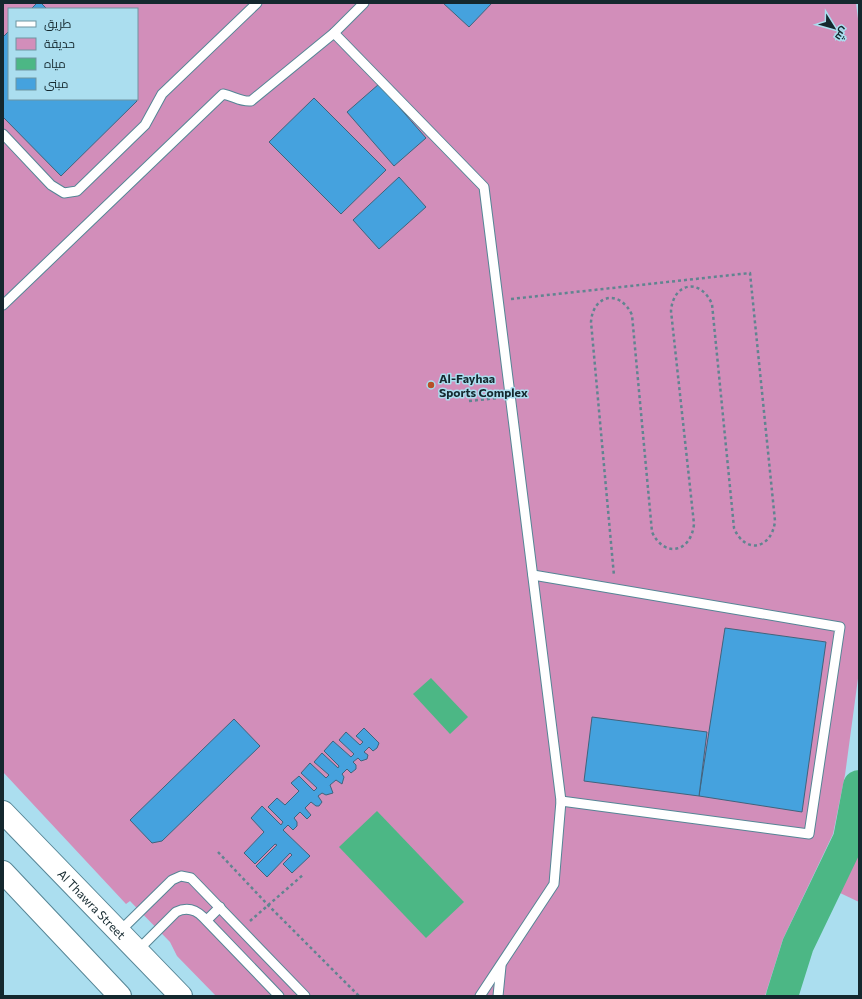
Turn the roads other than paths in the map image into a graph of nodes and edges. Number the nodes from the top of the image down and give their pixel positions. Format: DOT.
graph roads {
  1 [pos="257,3"];
  2 [pos="364,3"];
  3 [pos="334,33"];
  4 [pos="3,134"];
  5 [pos="3,305"];
  6 [pos="533,575"];
  7 [pos="561,801"];
  8 [pos="3,812"];
  9 [pos="3,872"];
  10 [pos="220,907"];
  11 [pos="207,920"];
  12 [pos="118,932"];
  13 [pos="136,951"];
  14 [pos="501,964"];
  15 [pos="120,996"];
  16 [pos="181,996"];
  17 [pos="279,996"];
  18 [pos="305,996"];
  19 [pos="480,996"];
  20 [pos="498,996"];
  1 -- 4 [label="lane"];
  2 -- 3 [label="lane"];
  3 -- 5 [label="lane"];
  3 -- 6 [label="lane"];
  6 -- 7 [label="lane"];
  6 -- 7 [label="lane"];
  7 -- 14 [label="lane"];
  8 -- 12 [label="main road, Al Thawra Street"];
  9 -- 15 [label="main road"];
  10 -- 11 [label="lane"];
  10 -- 12 [label="lane"];
  10 -- 18 [label="lane"];
  11 -- 13 [label="lane"];
  11 -- 17 [label="lane"];
  12 -- 13 [label="main road, Al Thawra Street"];
  13 -- 16 [label="main road, Al Thawra Street"];
  14 -- 19 [label="lane"];
  14 -- 20 [label="lane"];
}
